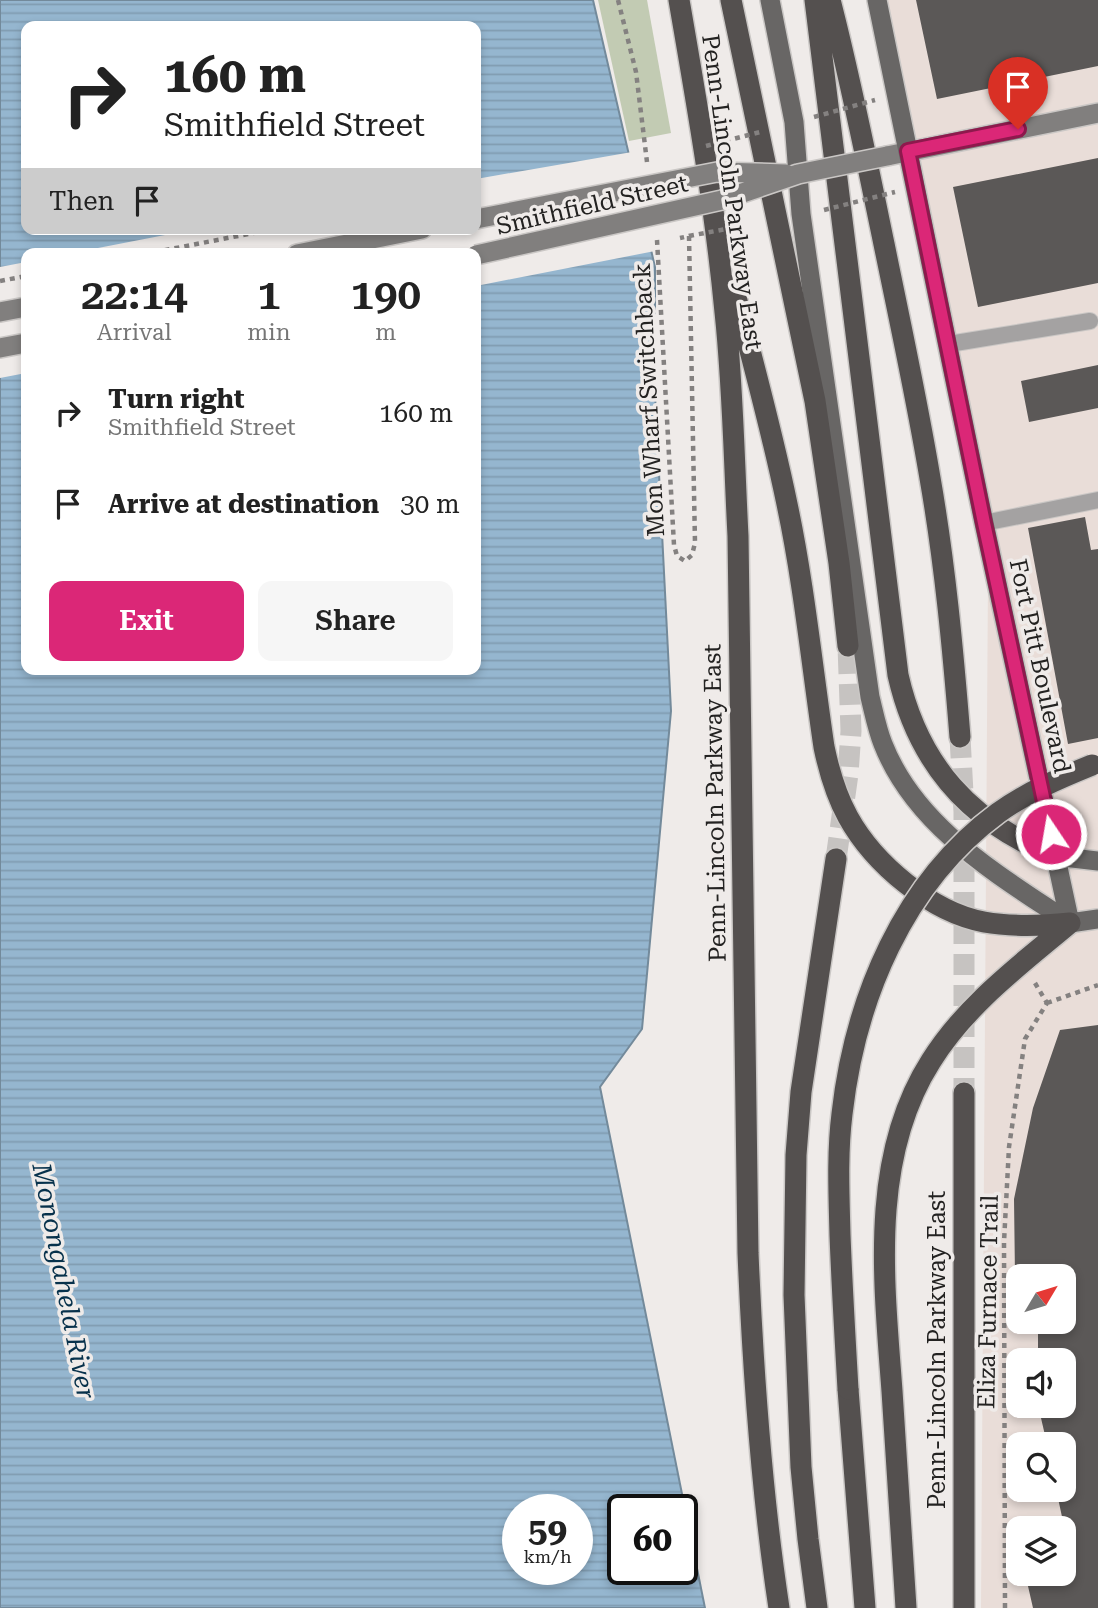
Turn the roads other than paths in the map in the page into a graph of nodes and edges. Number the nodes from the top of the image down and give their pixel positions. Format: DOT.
graph roads {
  1 [pos="679,0"];
  2 [pos="731,0"];
  3 [pos="770,0"];
  4 [pos="815,0"];
  5 [pos="830,0"];
  6 [pos="877,0"];
  7 [pos="1098,113"];
  8 [pos="908,151"];
  9 [pos="798,174"];
  10 [pos="481,218"];
  11 [pos="720,221"];
  12 [pos="392,235"];
  13 [pos="327,248"];
  14 [pos="481,254"];
  15 [pos="21,308"];
  16 [pos="0,312"];
  17 [pos="1090,321"];
  18 [pos="21,344"];
  19 [pos="948,344"];
  20 [pos="0,348"];
  21 [pos="1098,500"];
  22 [pos="984,523"];
  23 [pos="855,645"];
  24 [pos="960,737"];
  25 [pos="1095,764"];
  26 [pos="1055,856"];
  27 [pos="836,859"];
  28 [pos="1098,861"];
  29 [pos="1098,919"];
  30 [pos="1069,923"];
  31 [pos="964,1093"];
  32 [pos="779,1608"];
  33 [pos="817,1608"];
  34 [pos="865,1608"];
  35 [pos="906,1608"];
  36 [pos="964,1608"];
  1 -- 11 [label="highway, Penn-Lincoln Parkway East"];
  2 -- 23 [label="highway"];
  3 -- 9 [label="main road"];
  4 -- 26 [label="highway"];
  5 -- 24 [label="highway"];
  6 -- 8 [label="main road, Fort Pitt Boulevard"];
  7 -- 8 [label="main road, Smithfield Street"];
  8 -- 9 [label="main road, Smithfield Street, bridge"];
  8 -- 19 [label="main road, Fort Pitt Boulevard"];
  9 -- 10 [label="main road, Smithfield Street, bridge"];
  9 -- 14 [label="main road, Smithfield Street, bridge"];
  9 -- 23 [label="main road"];
  11 -- 30 [label="highway"];
  11 -- 32 [label="highway, Penn-Lincoln Parkway East"];
  12 -- 13 [label="main road"];
  15 -- 16 [label="main road"];
  17 -- 19 [label="lane"];
  18 -- 20 [label="main road"];
  19 -- 22 [label="main road, Fort Pitt Boulevard"];
  21 -- 22 [label="lane"];
  22 -- 26 [label="main road, Fort Pitt Boulevard"];
  23 -- 30 [label="main road"];
  25 -- 34 [label="highway, bridge"];
  26 -- 28 [label="main road"];
  26 -- 30 [label="main road, Fort Pitt Boulevard"];
  27 -- 33 [label="highway"];
  29 -- 30 [label="main road"];
  30 -- 35 [label="highway"];
  31 -- 36 [label="highway, Penn-Lincoln Parkway East"];
}
